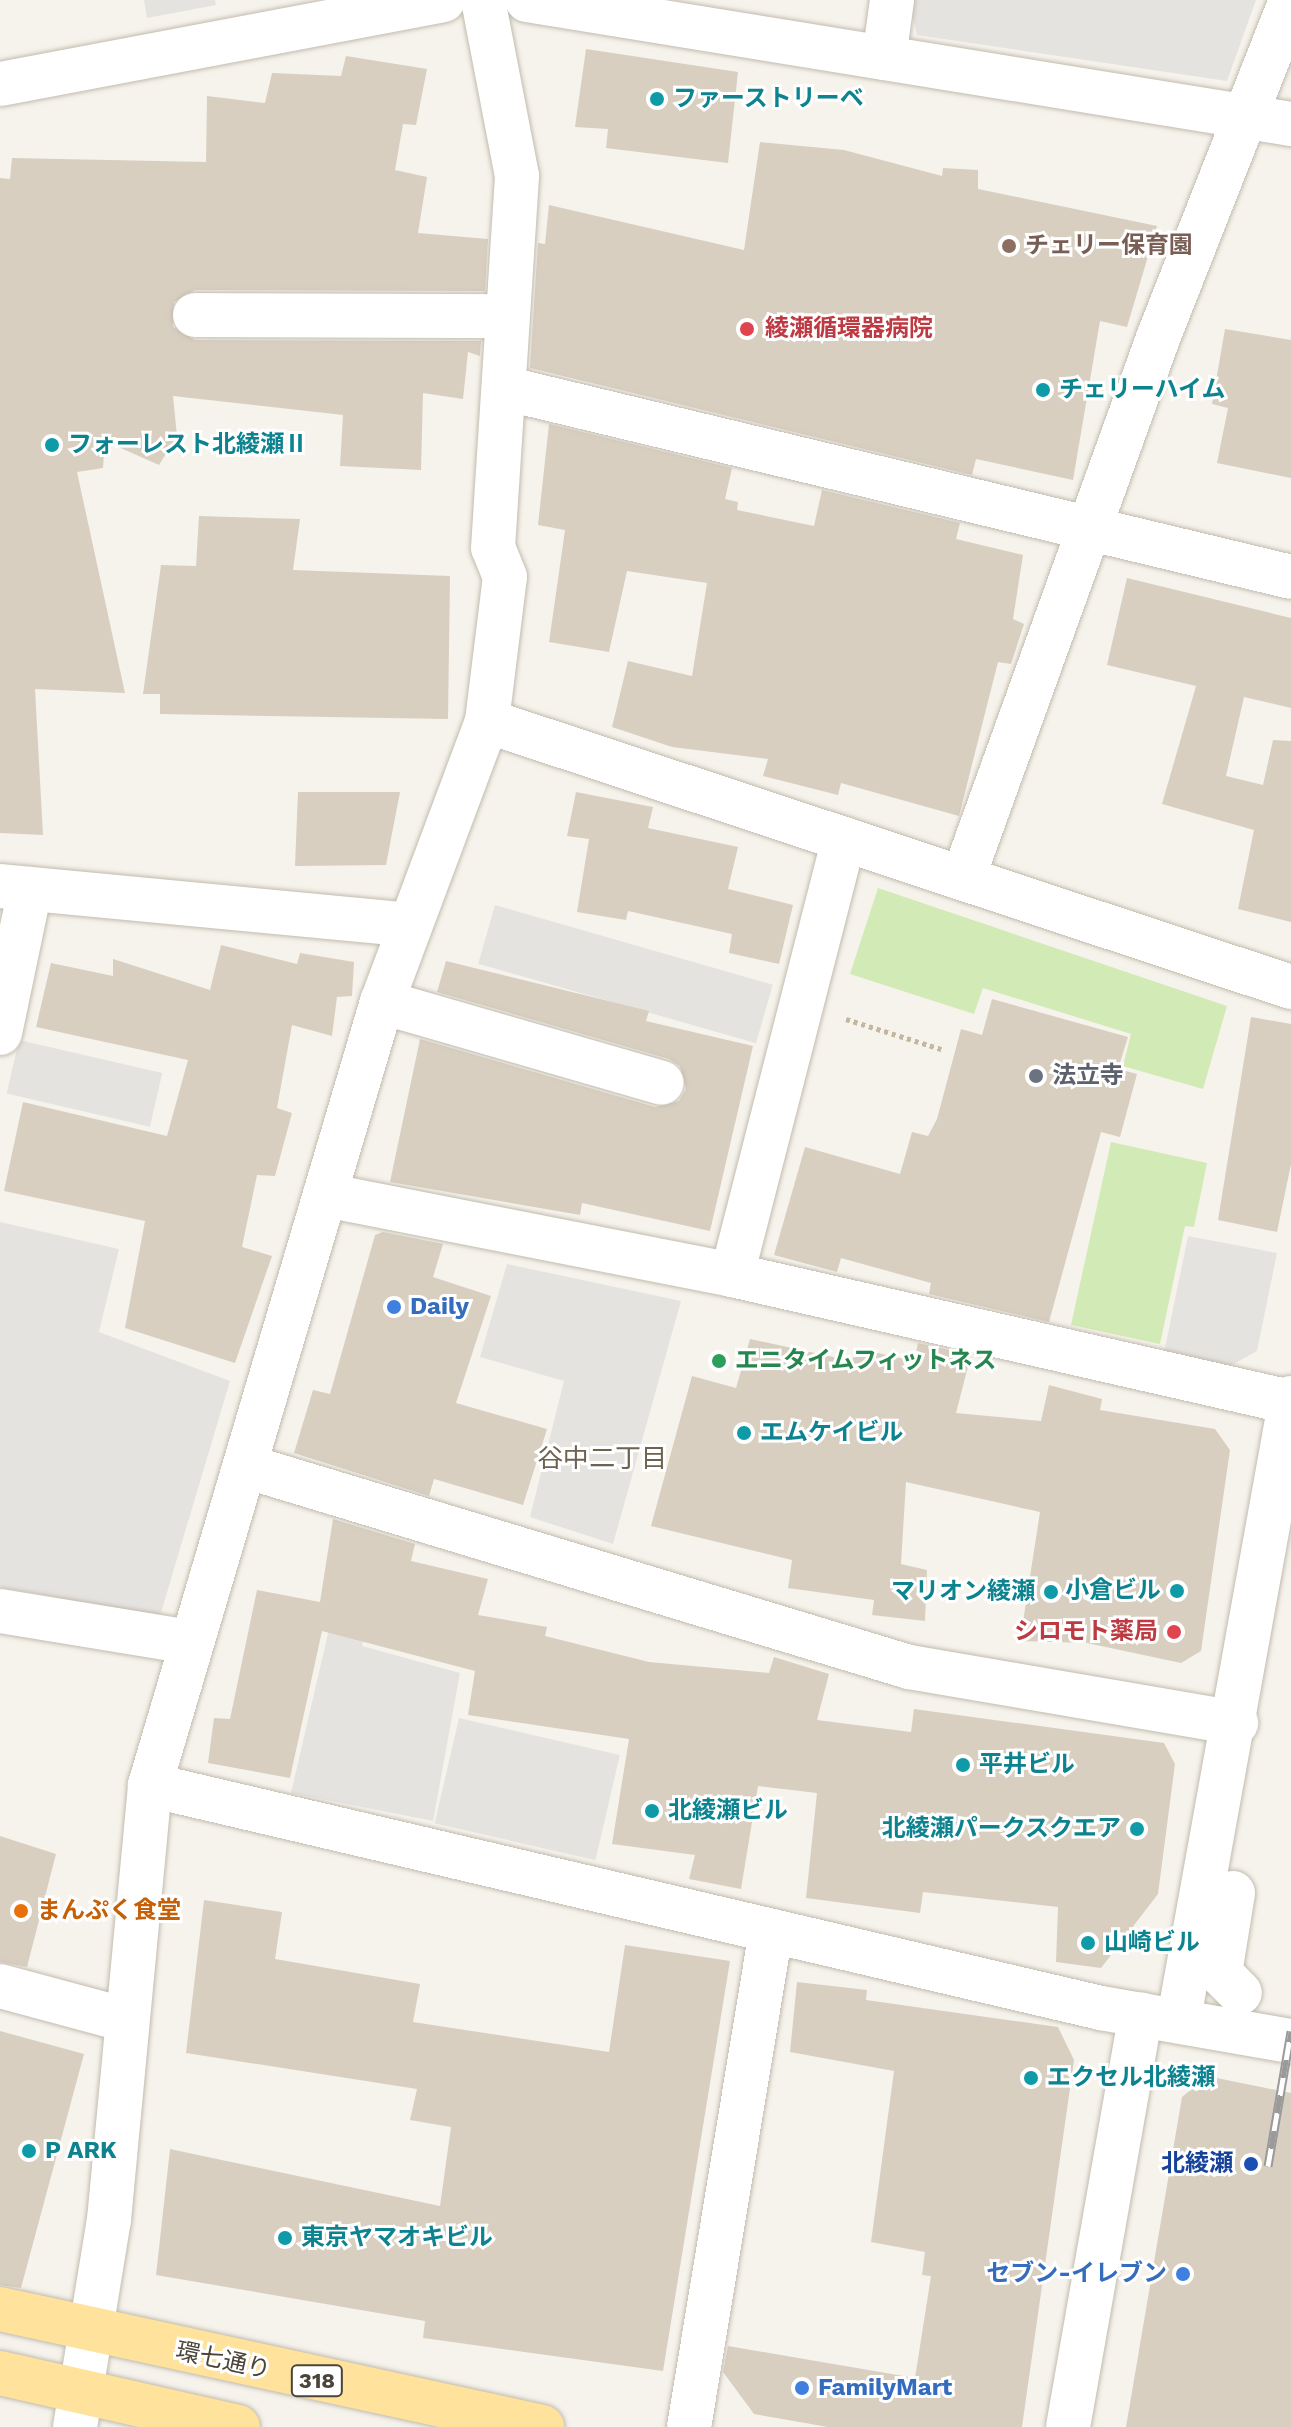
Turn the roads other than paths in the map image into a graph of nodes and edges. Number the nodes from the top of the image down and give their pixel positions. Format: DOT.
graph roads {
  1 [pos="443,0"];
  2 [pos="483,0"];
  3 [pos="527,0"];
  4 [pos="892,0"];
  5 [pos="1291,0"];
  6 [pos="240,19"];
  7 [pos="884,58"];
  8 [pos="0,84"];
  9 [pos="1249,116"];
  10 [pos="1291,124"];
  11 [pos="195,315"];
  12 [pos="507,316"];
  13 [pos="504,388"];
  14 [pos="1092,529"];
  15 [pos="1291,577"];
  16 [pos="487,721"];
  17 [pos="844,839"];
  18 [pos="963,878"];
  19 [pos="15,888"];
  20 [pos="410,925"];
  21 [pos="1291,987"];
  22 [pos="382,1002"];
  23 [pos="0,1033"];
  24 [pos="662,1083"];
  25 [pos="325,1195"];
  26 [pos="732,1275"];
  27 [pos="1291,1400"];
  28 [pos="245,1466"];
  29 [pos="1291,1555"];
  30 [pos="0,1611"];
  31 [pos="189,1642"];
  32 [pos="1236,1723"];
  33 [pos="150,1785"];
  34 [pos="771,1931"];
  35 [pos="0,1986"];
  36 [pos="1240,1993"];
  37 [pos="1160,2016"];
  38 [pos="126,2020"];
  39 [pos="1291,2041"];
  40 [pos="0,2309"];
  41 [pos="92,2334"];
  42 [pos="0,2373"];
  43 [pos="78,2410"];
  44 [pos="238,2427"];
  45 [pos="542,2427"];
  46 [pos="689,2427"];
  47 [pos="1068,2427"];
  1 -- 6 [label="street"];
  2 -- 12 [label="street"];
  3 -- 7 [label="street"];
  4 -- 7 [label="street"];
  5 -- 9 [label="street"];
  6 -- 8 [label="street"];
  7 -- 9 [label="street"];
  9 -- 10 [label="street"];
  9 -- 14 [label="street"];
  11 -- 12 [label="street"];
  12 -- 13 [label="street"];
  13 -- 14 [label="street"];
  13 -- 16 [label="street"];
  14 -- 15 [label="street"];
  14 -- 18 [label="street"];
  16 -- 17 [label="street"];
  16 -- 20 [label="street"];
  17 -- 18 [label="street"];
  17 -- 26 [label="street"];
  18 -- 21 [label="street"];
  19 -- 20 [label="street"];
  19 -- 23 [label="street"];
  20 -- 22 [label="street"];
  22 -- 24 [label="street"];
  22 -- 25 [label="street"];
  25 -- 26 [label="street"];
  25 -- 28 [label="street"];
  26 -- 27 [label="street"];
  27 -- 32 [label="street"];
  28 -- 31 [label="street"];
  28 -- 32 [label="street"];
  29 -- 36 [label="street"];
  30 -- 31 [label="street"];
  31 -- 33 [label="street"];
  32 -- 37 [label="street"];
  33 -- 34 [label="street"];
  33 -- 38 [label="street"];
  34 -- 37 [label="street"];
  34 -- 46 [label="street"];
  35 -- 38 [label="street"];
  37 -- 39 [label="street"];
  37 -- 47 [label="street"];
  38 -- 41 [label="street"];
  40 -- 41 [label="main road, 環七通り / 318"];
  41 -- 43 [label="street"];
  41 -- 45 [label="main road, 環七通り / 318"];
  42 -- 43 [label="main road"];
  43 -- 44 [label="main road"];
}
